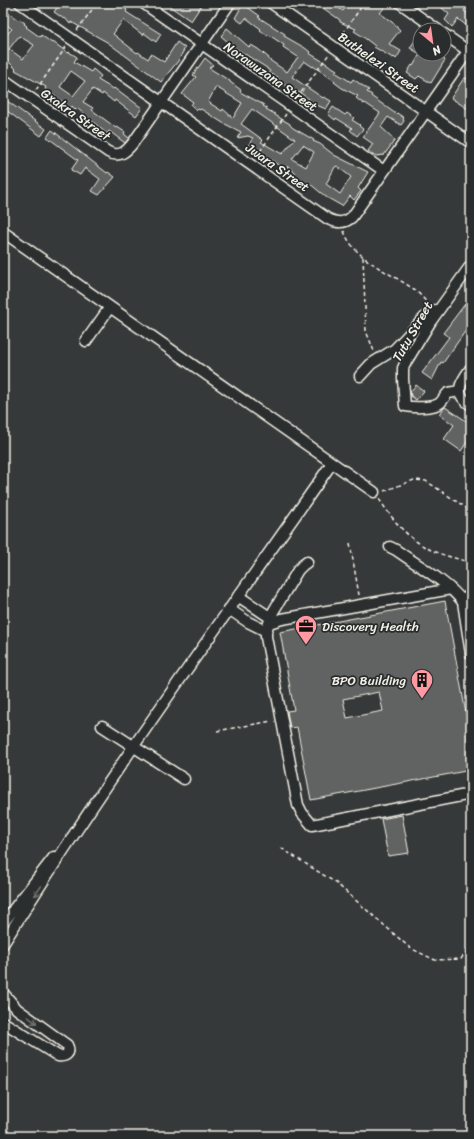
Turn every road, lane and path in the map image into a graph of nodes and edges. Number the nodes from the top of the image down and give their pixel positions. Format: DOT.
graph roads {
  1 [pos="20,3"];
  2 [pos="97,3"];
  3 [pos="143,3"];
  4 [pos="230,3"];
  5 [pos="271,3"];
  6 [pos="364,3"];
  7 [pos="400,3"];
  8 [pos="427,22"];
  9 [pos="71,39"];
  10 [pos="452,39"];
  11 [pos="202,44"];
  12 [pos="334,47"];
  13 [pos="470,50"];
  14 [pos="3,78"];
  15 [pos="30,98"];
  16 [pos="162,102"];
  17 [pos="292,106"];
  18 [pos="426,111"];
  19 [pos="471,143"];
  20 [pos="251,164"];
  21 [pos="384,172"];
  22 [pos="344,222"];
  23 [pos="3,232"];
  24 [pos="363,257"];
  25 [pos="471,265"];
  26 [pos="110,307"];
  27 [pos="436,310"];
  28 [pos="86,341"];
  29 [pos="379,360"];
  30 [pos="471,368"];
  31 [pos="360,376"];
  32 [pos="460,393"];
  33 [pos="471,405"];
  34 [pos="332,463"];
  35 [pos="374,492"];
  36 [pos="471,508"];
  37 [pos="350,543"];
  38 [pos="390,547"];
  39 [pos="307,562"];
  40 [pos="471,563"];
  41 [pos="451,589"];
  42 [pos="471,593"];
  43 [pos="238,596"];
  44 [pos="463,602"];
  45 [pos="361,605"];
  46 [pos="229,609"];
  47 [pos="268,624"];
  48 [pos="471,654"];
  49 [pos="281,720"];
  50 [pos="102,726"];
  51 [pos="217,731"];
  52 [pos="133,747"];
  53 [pos="184,779"];
  54 [pos="471,794"];
  55 [pos="73,834"];
  56 [pos="281,848"];
  57 [pos="3,923"];
  58 [pos="3,944"];
  59 [pos="471,945"];
  60 [pos="3,994"];
  61 [pos="3,1022"];
  1 -- 9 [label="street, Jwara Street"];
  2 -- 9 [label="path"];
  3 -- 11 [label="street, Norawuzana Street"];
  4 -- 11 [label="street"];
  5 -- 12 [label="street, Buthelezi Street"];
  6 -- 12 [label="path"];
  7 -- 8 [label="street"];
  9 -- 15 [label="path"];
  9 -- 16 [label="street, Jwara Street"];
  10 -- 13 [label="street"];
  11 -- 16 [label="street"];
  11 -- 17 [label="street, Norawuzana Street"];
  12 -- 17 [label="path"];
  12 -- 18 [label="street, Buthelezi Street"];
  13 -- 18 [label="street"];
  14 -- 15 [label="street, Gxakra Street"];
  15 -- 16 [label="street, Gxakra Street"];
  16 -- 20 [label="street, Jwara Street"];
  17 -- 20 [label="path"];
  17 -- 21 [label="street, Norawuzana Street"];
  18 -- 19 [label="street, Buthelezi Street"];
  18 -- 21 [label="street"];
  20 -- 22 [label="street, Jwara Street"];
  21 -- 22 [label="street"];
  22 -- 24 [label="path"];
  23 -- 26 [label="street"];
  24 -- 27 [label="path"];
  24 -- 29 [label="path"];
  25 -- 27 [label="street, Tutu Street"];
  26 -- 28 [label="street"];
  26 -- 34 [label="street"];
  27 -- 29 [label="street"];
  27 -- 32 [label="street, Tutu Street"];
  29 -- 31 [label="street"];
  30 -- 32 [label="street"];
  32 -- 33 [label="street"];
  34 -- 35 [label="street"];
  34 -- 43 [label="street"];
  35 -- 36 [label="path"];
  35 -- 40 [label="path"];
  37 -- 45 [label="path"];
  38 -- 41 [label="street"];
  39 -- 47 [label="street"];
  41 -- 44 [label="street"];
  41 -- 45 [label="street"];
  42 -- 44 [label="street"];
  43 -- 46 [label="street"];
  43 -- 47 [label="street"];
  44 -- 48 [label="street"];
  45 -- 47 [label="street"];
  46 -- 47 [label="street"];
  46 -- 52 [label="street"];
  47 -- 49 [label="street"];
  49 -- 51 [label="path"];
  49 -- 54 [label="street"];
  50 -- 52 [label="street"];
  52 -- 53 [label="street"];
  52 -- 55 [label="street"];
  55 -- 57 [label="street"];
  55 -- 58 [label="street, one-way"];
  56 -- 59 [label="path"];
  60 -- 61 [label="street, one-way"];
}
